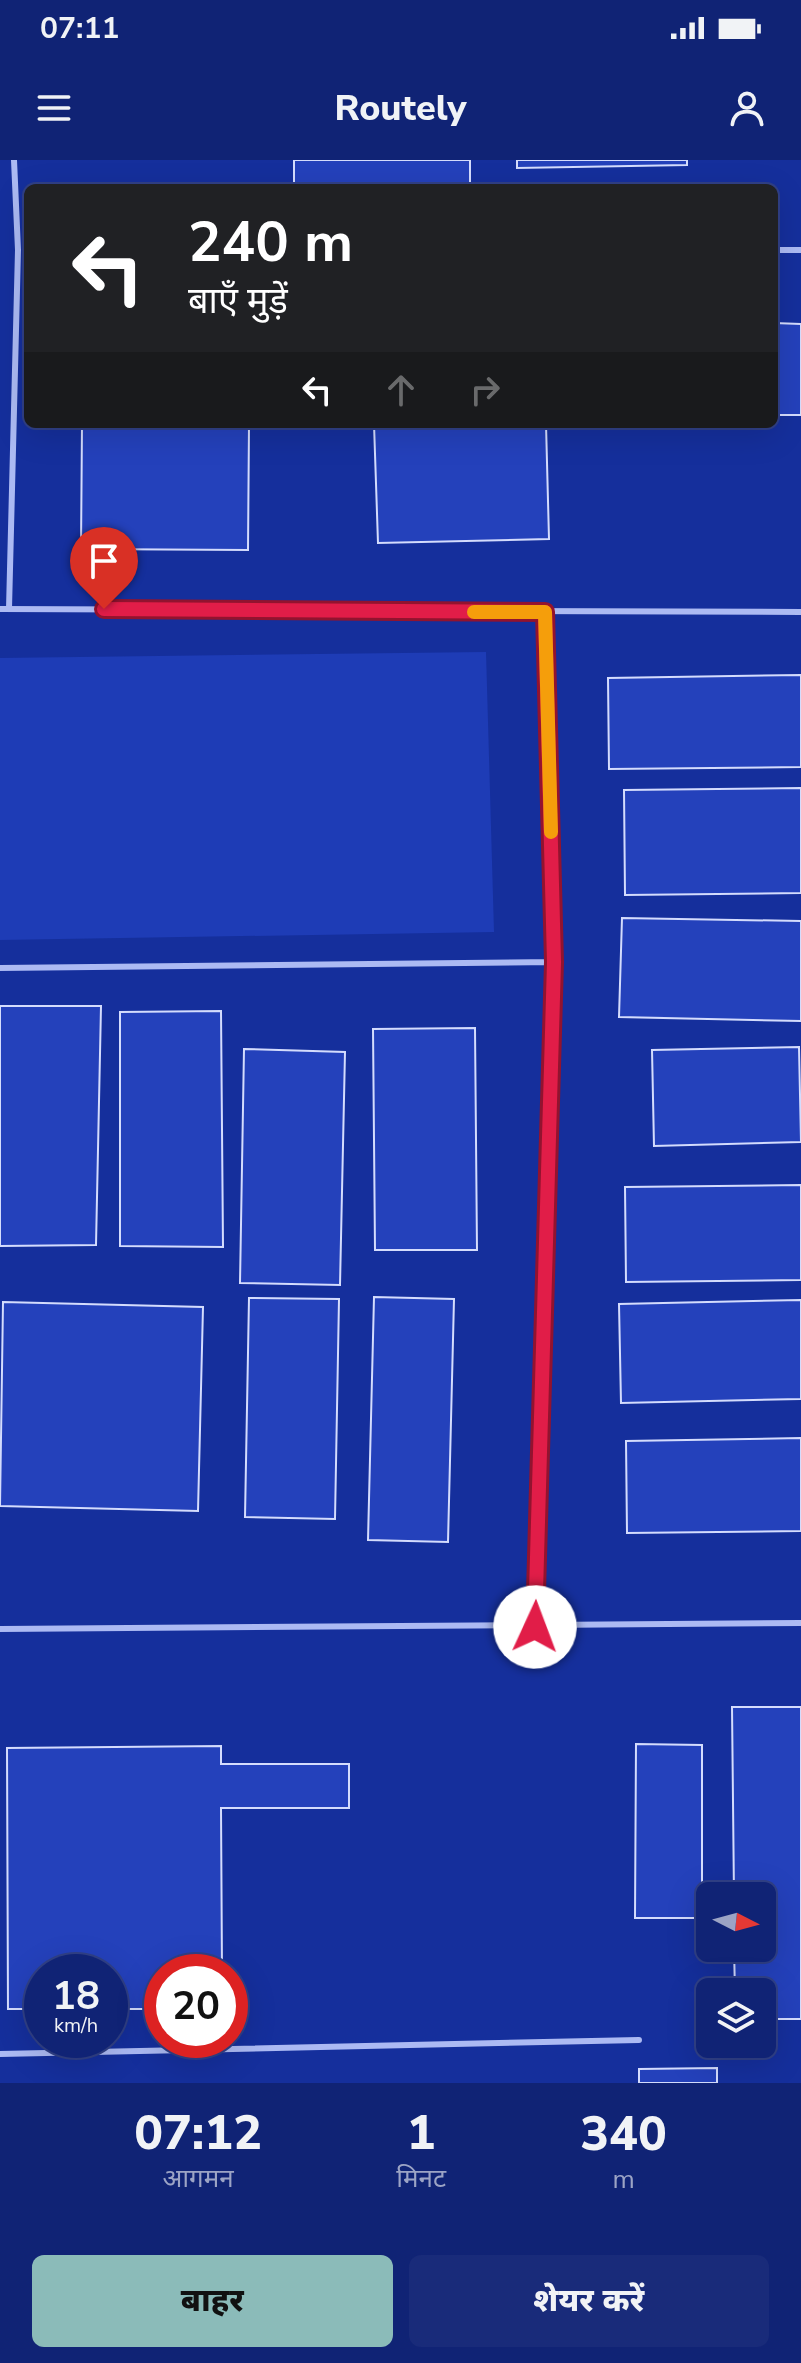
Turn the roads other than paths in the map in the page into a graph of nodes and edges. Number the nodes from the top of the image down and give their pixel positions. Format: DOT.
graph roads {
  1 [pos="14,160"];
  2 [pos="18,250"];
  3 [pos="24,250"];
  4 [pos="778,250"];
  5 [pos="801,250"];
  6 [pos="0,609"];
  7 [pos="9,609"];
  8 [pos="545,612"];
  9 [pos="801,612"];
  10 [pos="554,962"];
  11 [pos="0,968"];
  12 [pos="801,1623"];
  13 [pos="535,1627"];
  14 [pos="0,1629"];
  15 [pos="639,2040"];
  16 [pos="0,2054"];
  1 -- 2 [label="lane"];
  2 -- 3 [label="lane"];
  2 -- 7 [label="lane"];
  4 -- 5 [label="lane"];
  6 -- 7 [label="lane"];
  7 -- 8 [label="lane"];
  8 -- 9 [label="lane"];
  8 -- 10 [label="lane"];
  10 -- 11 [label="lane"];
  10 -- 13 [label="lane"];
  12 -- 13 [label="lane"];
  13 -- 14 [label="lane"];
  15 -- 16 [label="lane"];
}
